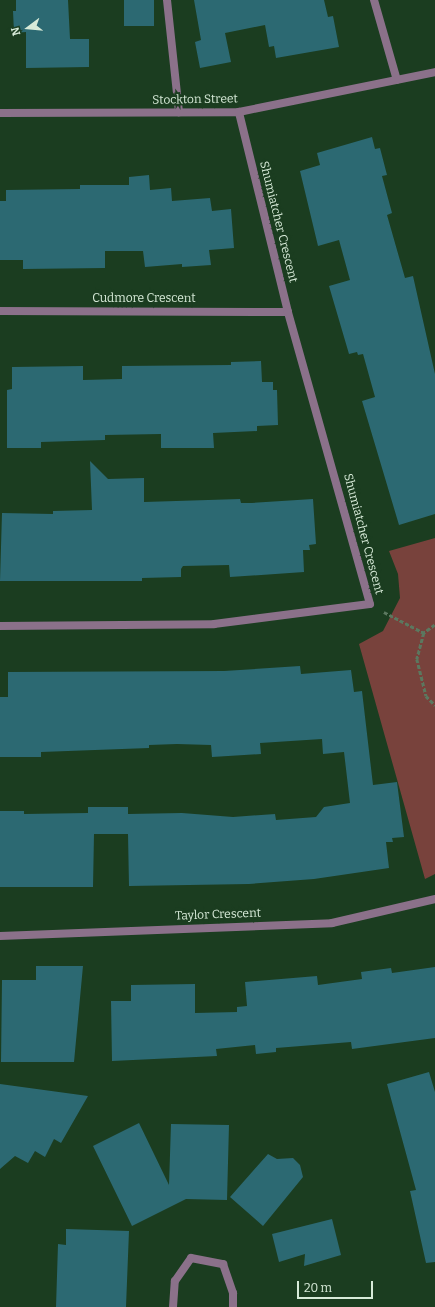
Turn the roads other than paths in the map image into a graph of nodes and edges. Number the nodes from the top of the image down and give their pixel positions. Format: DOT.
graph roads {
  1 [pos="167,0"];
  2 [pos="374,0"];
  3 [pos="435,72"];
  4 [pos="397,80"];
  5 [pos="179,112"];
  6 [pos="239,112"];
  7 [pos="0,113"];
  8 [pos="0,311"];
  9 [pos="288,312"];
  10 [pos="0,626"];
  11 [pos="435,899"];
  12 [pos="0,936"];
  13 [pos="173,1307"];
  14 [pos="233,1307"];
  1 -- 5 [label="street"];
  2 -- 4 [label="street"];
  3 -- 4 [label="street, Stockton Street"];
  4 -- 6 [label="street, Stockton Street"];
  5 -- 6 [label="street, Stockton Street"];
  5 -- 7 [label="street, Stockton Street"];
  6 -- 9 [label="street, Shumiatcher Crescent"];
  8 -- 9 [label="street, Cudmore Crescent"];
  9 -- 10 [label="street, Shumiatcher Crescent"];
  11 -- 12 [label="street, Taylor Crescent"];
  13 -- 14 [label="street"];
}
